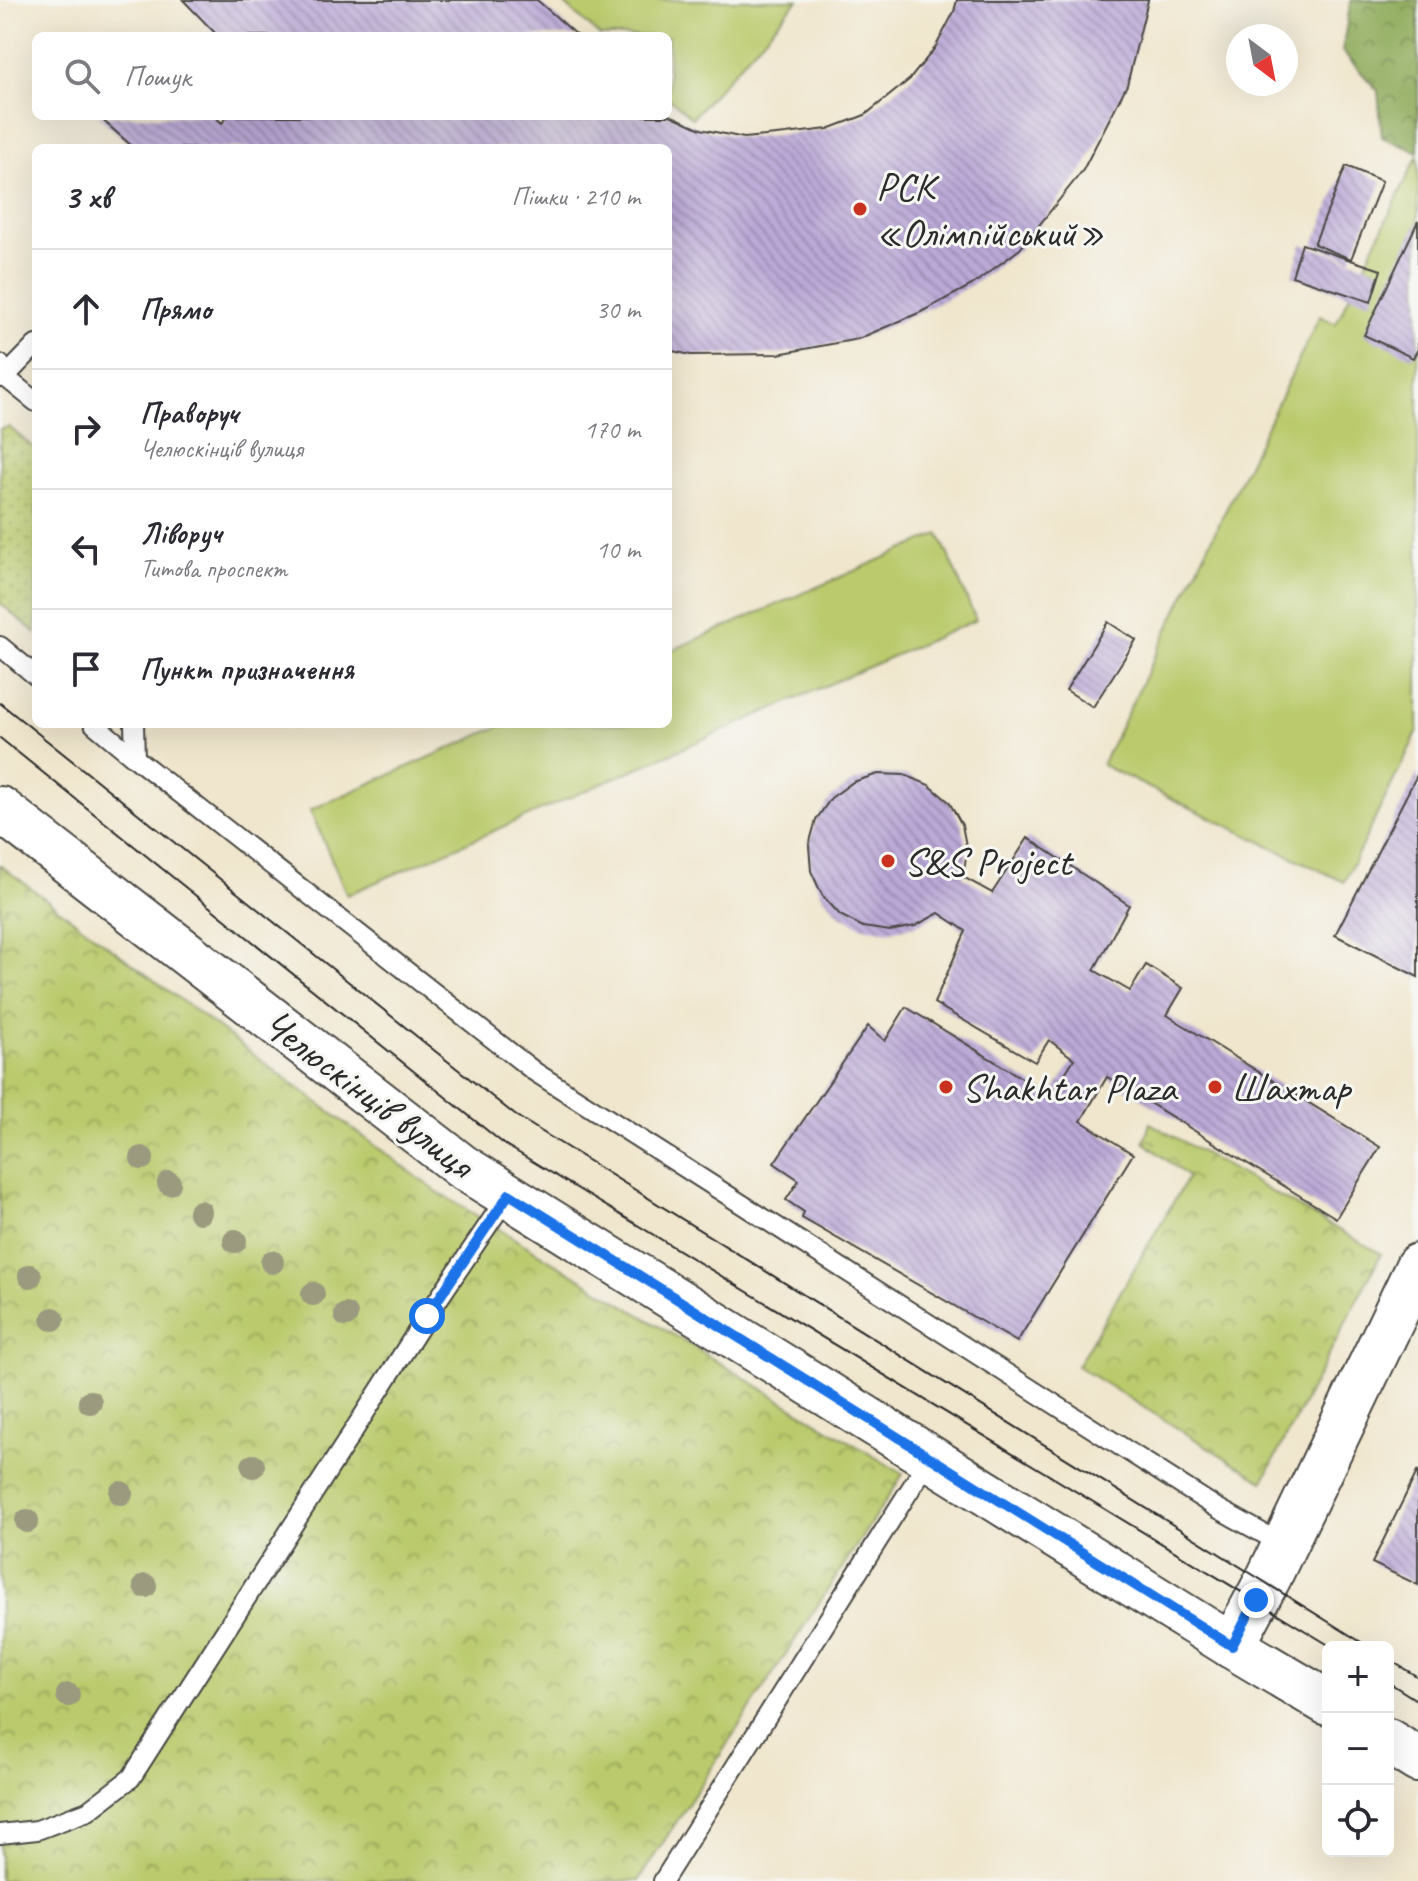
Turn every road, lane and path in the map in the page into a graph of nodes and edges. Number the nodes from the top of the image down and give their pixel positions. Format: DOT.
graph roads {
  1 [pos="32,348"];
  2 [pos="2,373"];
  3 [pos="32,399"];
  4 [pos="0,646"];
  5 [pos="32,673"];
  6 [pos="99,728"];
  7 [pos="134,728"];
  8 [pos="135,758"];
  9 [pos="0,809"];
  10 [pos="509,1194"];
  11 [pos="1412,1294"];
  12 [pos="930,1458"];
  13 [pos="1284,1545"];
  14 [pos="1232,1646"];
  15 [pos="1322,1699"];
  16 [pos="1394,1745"];
  17 [pos="1418,1760"];
  18 [pos="0,1834"];
  19 [pos="663,1881"];
  1 -- 2 [label="lane"];
  2 -- 3 [label="lane"];
  4 -- 5 [label="lane"];
  6 -- 8 [label="lane"];
  7 -- 8 [label="lane"];
  8 -- 13 [label="lane"];
  9 -- 10 [label="main road, Челюскінців вулиця"];
  10 -- 12 [label="main road, Челюскінців вулиця"];
  10 -- 18 [label="lane"];
  11 -- 13 [label="main road"];
  12 -- 14 [label="main road, Челюскінців вулиця"];
  12 -- 19 [label="lane"];
  13 -- 14 [label="main road"];
  14 -- 15 [label="main road, Челюскінців вулиця"];
  16 -- 17 [label="main road"];
}
